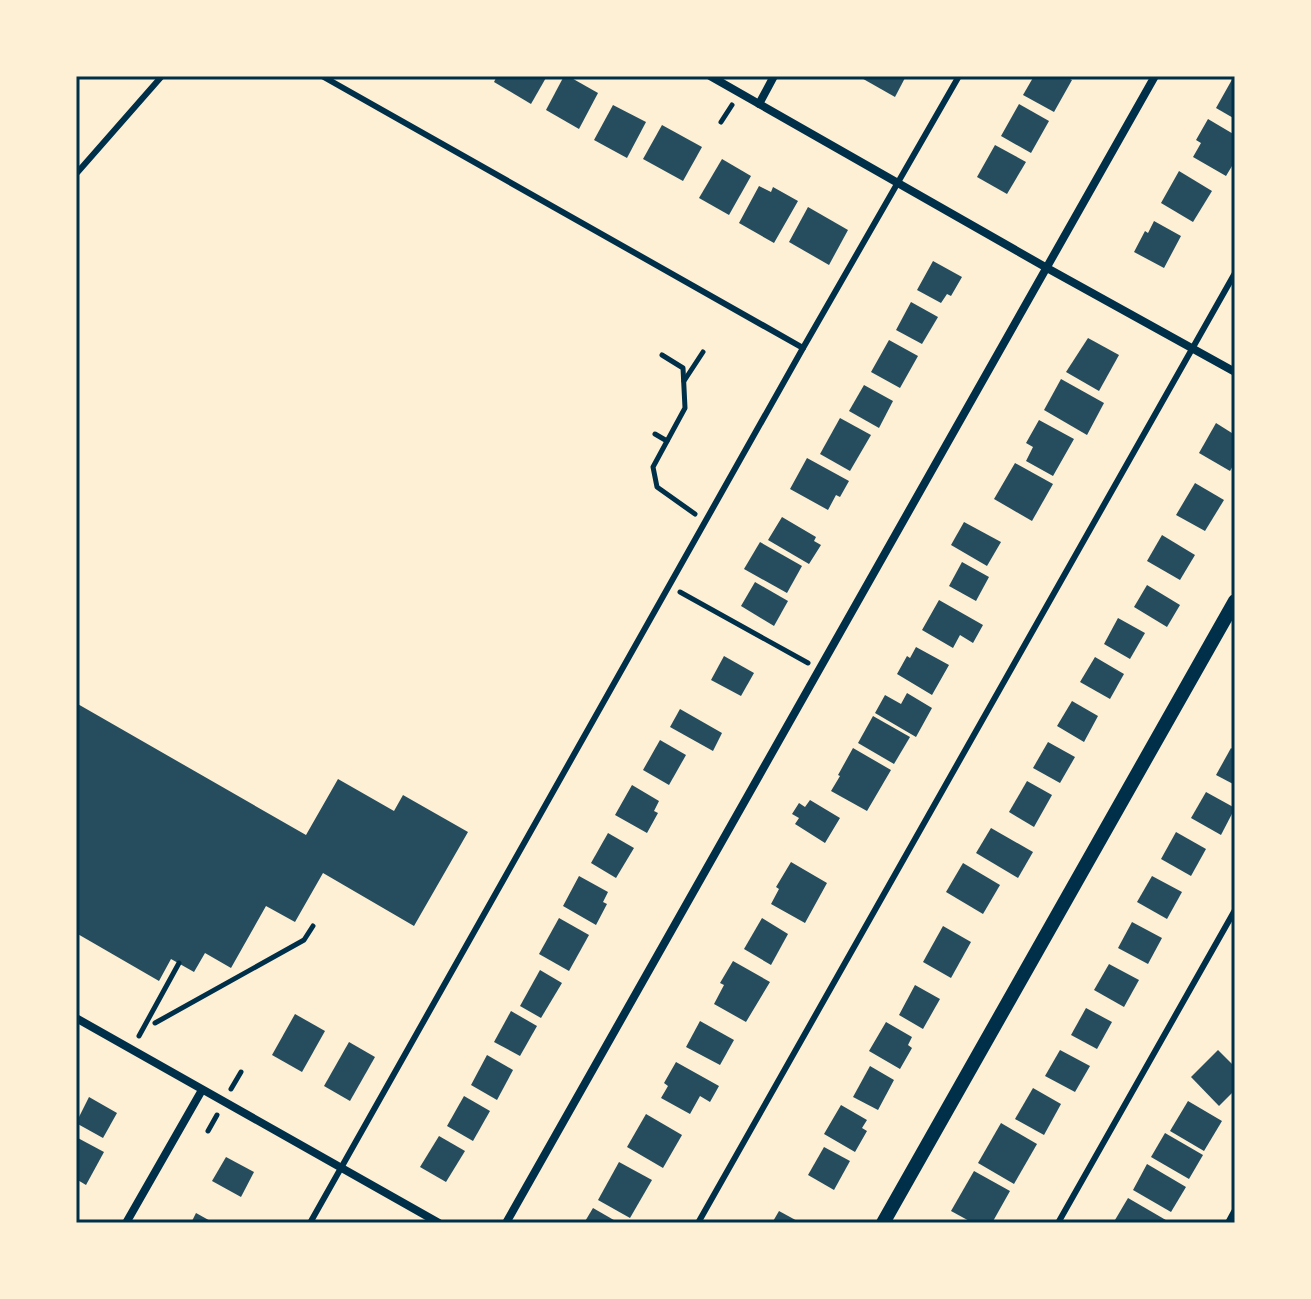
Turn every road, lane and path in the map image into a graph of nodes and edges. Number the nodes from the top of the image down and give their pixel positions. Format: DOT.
graph roads {
  1 [pos="162,76"];
  2 [pos="322,76"];
  3 [pos="710,76"];
  4 [pos="774,76"];
  5 [pos="959,76"];
  6 [pos="1155,76"];
  7 [pos="759,104"];
  8 [pos="76,174"];
  9 [pos="898,182"];
  10 [pos="1047,268"];
  11 [pos="1235,273"];
  12 [pos="803,348"];
  13 [pos="1193,348"];
  14 [pos="703,352"];
  15 [pos="662,355"];
  16 [pos="1235,372"];
  17 [pos="683,382"];
  18 [pos="655,434"];
  19 [pos="667,441"];
  20 [pos="705,522"];
  21 [pos="669,585"];
  22 [pos="1235,601"];
  23 [pos="820,669"];
  24 [pos="1234,913"];
  25 [pos="313,926"];
  26 [pos="179,963"];
  27 [pos="76,1018"];
  28 [pos="155,1023"];
  29 [pos="132,1050"];
  30 [pos="202,1090"];
  31 [pos="342,1167"];
  32 [pos="1235,1212"];
  33 [pos="126,1223"];
  34 [pos="310,1223"];
  35 [pos="439,1223"];
  36 [pos="506,1223"];
  37 [pos="698,1223"];
  38 [pos="883,1223"];
  39 [pos="1058,1223"];
  40 [pos="1229,1223"];
  1 -- 8 [label="lane"];
  2 -- 12 [label="lane"];
  3 -- 7 [label="street"];
  4 -- 7 [label="street"];
  5 -- 9 [label="lane"];
  6 -- 10 [label="street"];
  7 -- 9 [label="street"];
  9 -- 10 [label="street"];
  9 -- 12 [label="lane"];
  10 -- 13 [label="street"];
  10 -- 23 [label="street"];
  11 -- 13 [label="lane"];
  12 -- 20 [label="lane"];
  13 -- 16 [label="street"];
  13 -- 37 [label="lane"];
  14 -- 17 [label="path"];
  15 -- 17 [label="path"];
  17 -- 19 [label="path"];
  18 -- 19 [label="path"];
  19 -- 20 [label="path"];
  20 -- 21 [label="lane"];
  21 -- 23 [label="path"];
  21 -- 31 [label="lane"];
  22 -- 38 [label="street"];
  23 -- 36 [label="street"];
  24 -- 39 [label="lane"];
  25 -- 28 [label="path"];
  26 -- 29 [label="path"];
  27 -- 29 [label="street"];
  29 -- 30 [label="street"];
  30 -- 31 [label="street"];
  30 -- 33 [label="street"];
  31 -- 34 [label="lane"];
  31 -- 35 [label="street"];
  32 -- 40 [label="street"];
}
